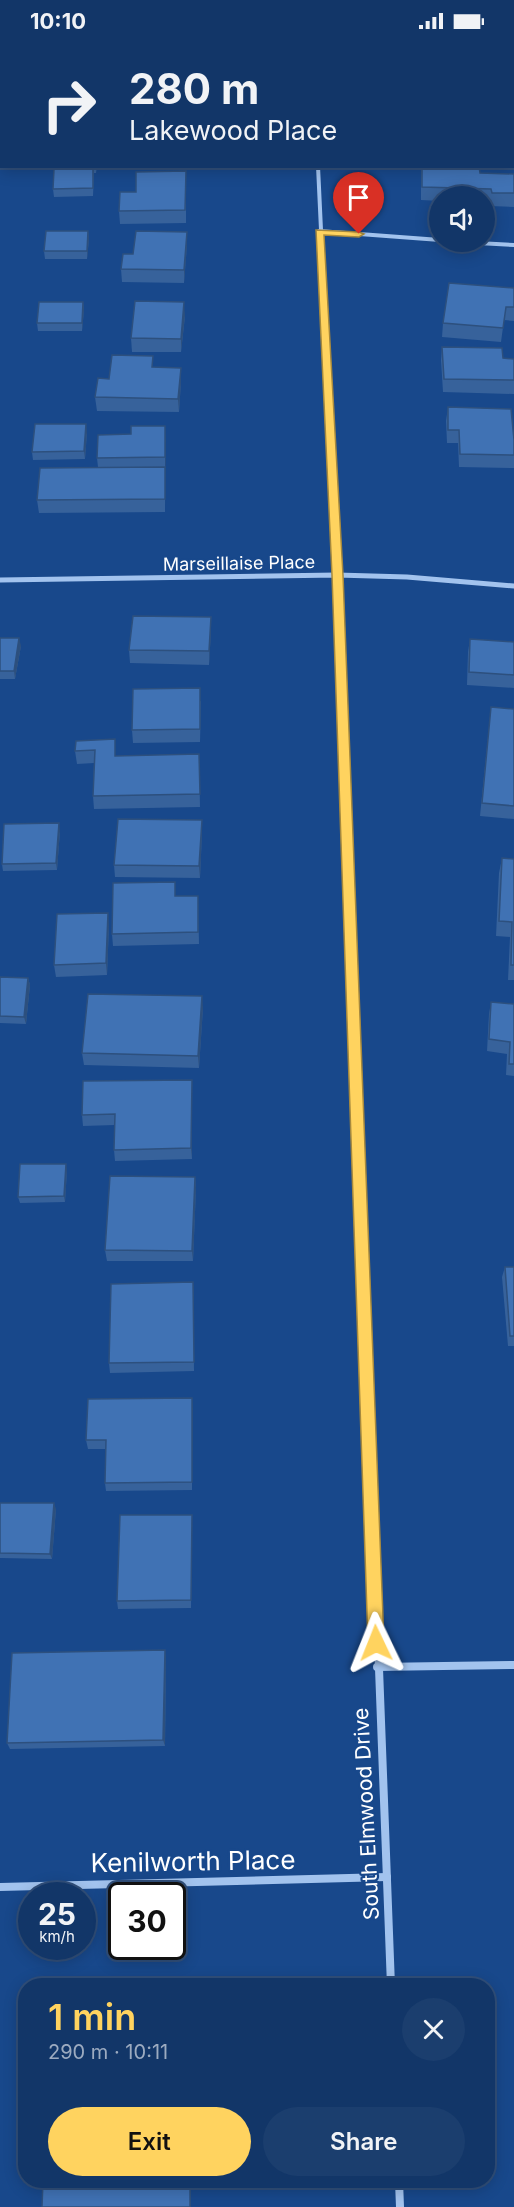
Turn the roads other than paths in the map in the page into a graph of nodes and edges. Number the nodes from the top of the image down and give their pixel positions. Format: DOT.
graph roads {
  1 [pos="318,168"];
  2 [pos="319,231"];
  3 [pos="429,239"];
  4 [pos="495,244"];
  5 [pos="514,245"];
  6 [pos="337,575"];
  7 [pos="0,580"];
  8 [pos="514,586"];
  9 [pos="514,1665"];
  10 [pos="377,1667"];
  11 [pos="387,1877"];
  12 [pos="0,1887"];
  13 [pos="391,1978"];
  14 [pos="399,2188"];
  15 [pos="400,2207"];
  1 -- 2 [label="street, South Elmwood Drive"];
  2 -- 3 [label="street"];
  2 -- 6 [label="street, South Elmwood Drive"];
  4 -- 5 [label="street"];
  6 -- 7 [label="street, Marseillaise Place"];
  6 -- 8 [label="street, Marseillaise Place"];
  6 -- 10 [label="street, South Elmwood Drive"];
  9 -- 10 [label="street"];
  10 -- 11 [label="street, South Elmwood Drive"];
  11 -- 12 [label="street, Kenilworth Place"];
  11 -- 13 [label="street, South Elmwood Drive"];
  14 -- 15 [label="street"];
}
